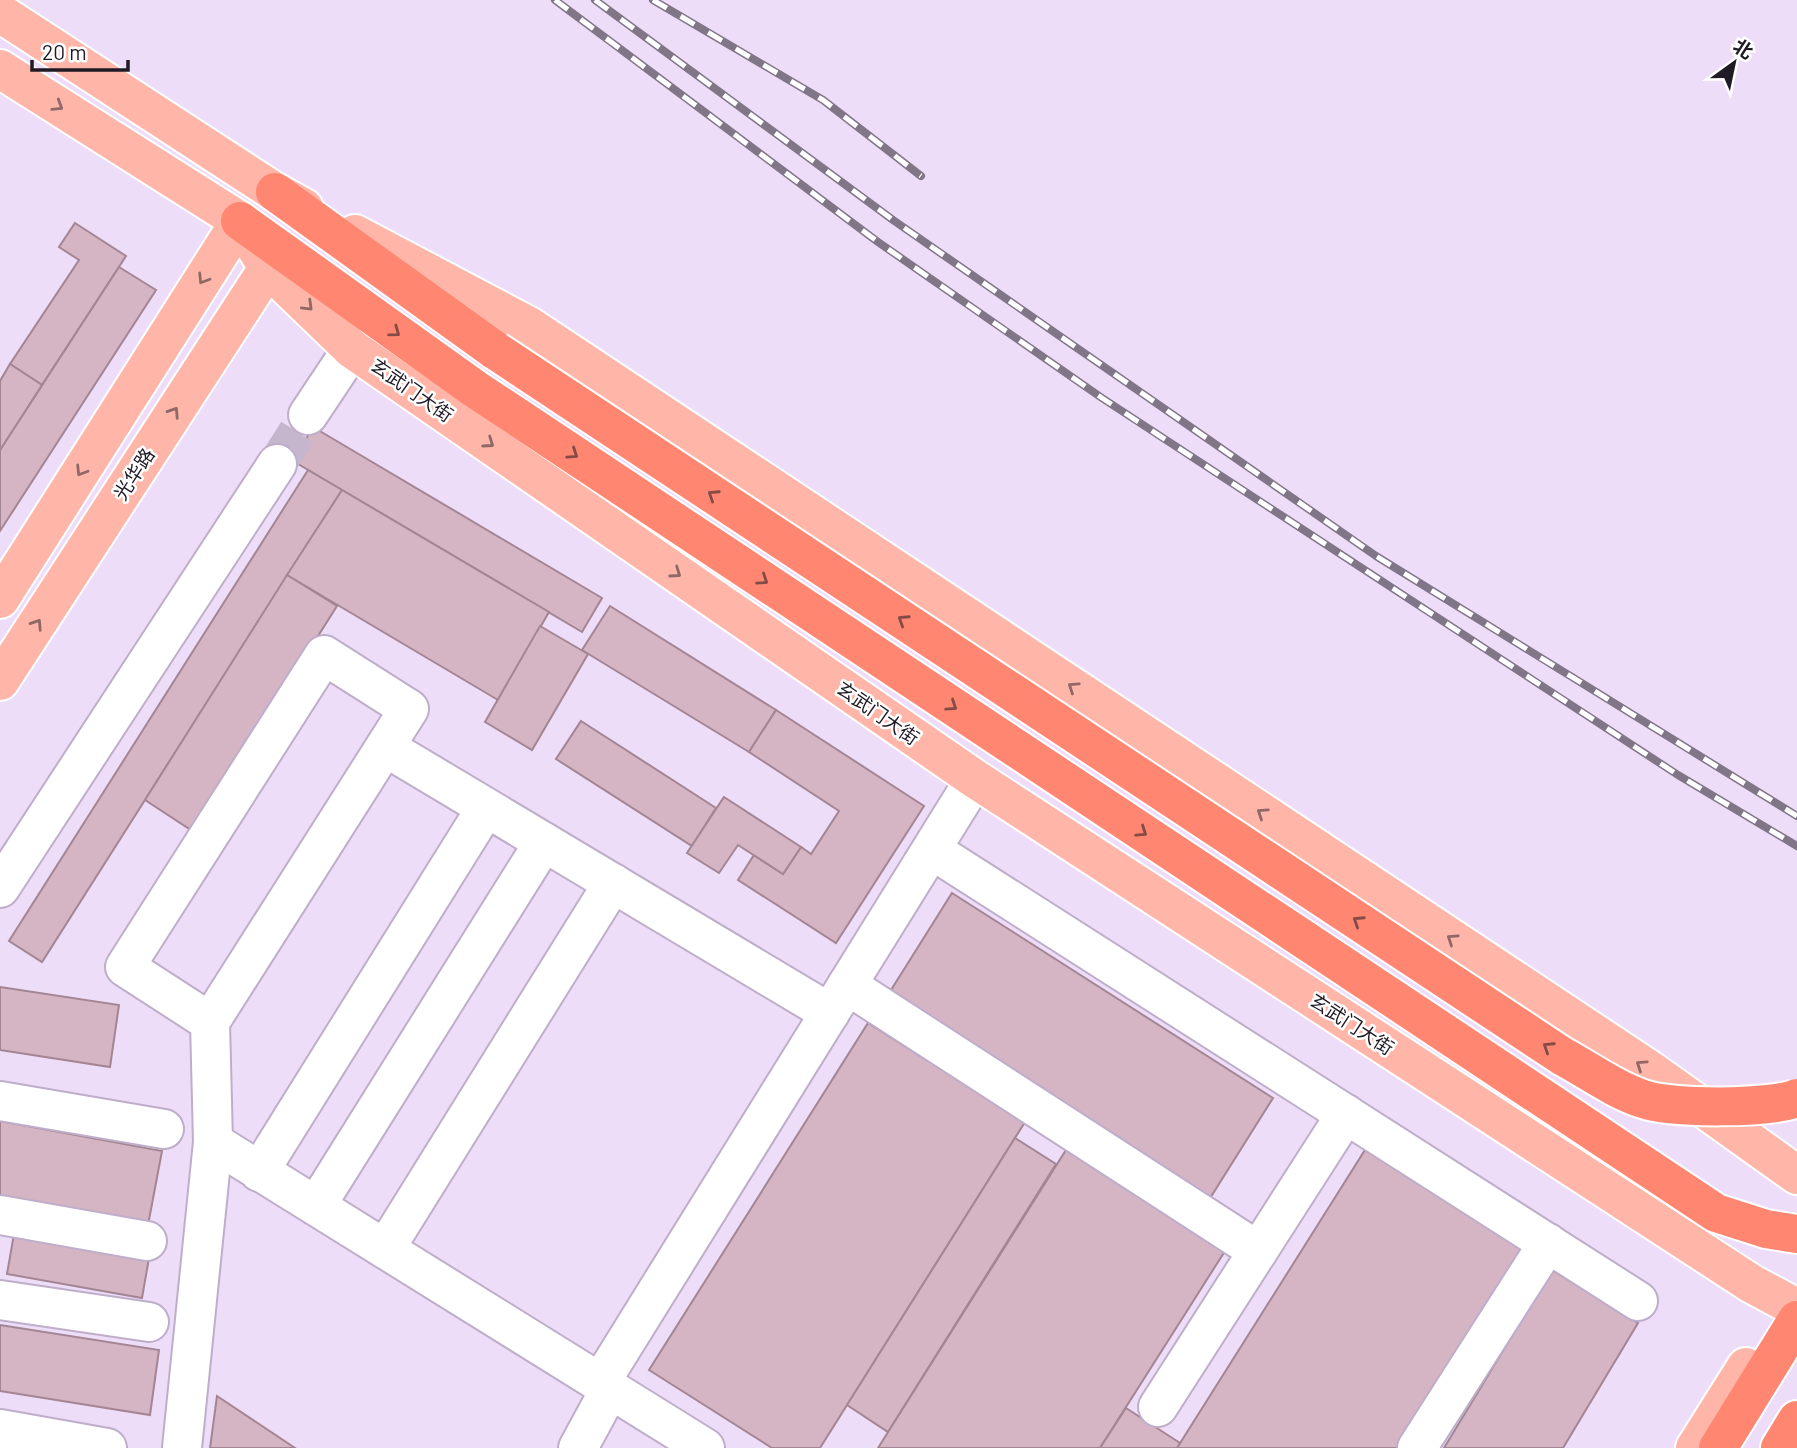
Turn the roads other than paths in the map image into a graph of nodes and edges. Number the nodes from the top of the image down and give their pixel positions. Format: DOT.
graph roads {
  1 [pos="0,13"];
  2 [pos="0,69"];
  3 [pos="275,192"];
  4 [pos="240,221"];
  5 [pos="268,268"];
  6 [pos="352,349"];
  7 [pos="308,415"];
  8 [pos="277,464"];
  9 [pos="0,599"];
  10 [pos="0,681"];
  11 [pos="385,747"];
  12 [pos="975,779"];
  13 [pos="486,808"];
  14 [pos="544,842"];
  15 [pos="932,850"];
  16 [pos="613,883"];
  17 [pos="0,888"];
  18 [pos="839,999"];
  19 [pos="210,1022"];
  20 [pos="1797,1098"];
  21 [pos="0,1101"];
  22 [pos="1346,1114"];
  23 [pos="163,1129"];
  24 [pos="213,1142"];
  25 [pos="259,1172"];
  26 [pos="1797,1175"];
  27 [pos="316,1206"];
  28 [pos="0,1215"];
  29 [pos="1797,1234"];
  30 [pos="146,1241"];
  31 [pos="1548,1243"];
  32 [pos="385,1249"];
  33 [pos="1258,1251"];
  34 [pos="0,1300"];
  35 [pos="1638,1301"];
  36 [pos="1794,1305"];
  37 [pos="149,1322"];
  38 [pos="605,1386"];
  39 [pos="1158,1408"];
  40 [pos="1797,1420"];
  41 [pos="0,1429"];
  42 [pos="107,1448"];
  43 [pos="182,1448"];
  44 [pos="578,1448"];
  45 [pos="705,1448"];
  46 [pos="1418,1448"];
  47 [pos="1695,1448"];
  48 [pos="1718,1448"];
  49 [pos="1780,1448"];
  1 -- 3 [label="main road"];
  2 -- 4 [label="main road, 玄武门大街, one-way"];
  20 -- 3 [label="highway, one-way, bridge"];
  26 -- 3 [label="main road, one-way"];
  4 -- 5 [label="main road, 玄武门大街"];
  4 -- 9 [label="main road, one-way"];
  4 -- 29 [label="highway, one-way"];
  5 -- 6 [label="main road, 玄武门大街, one-way"];
  10 -- 5 [label="main road, 光华路, one-way"];
  6 -- 7 [label="lane"];
  6 -- 12 [label="main road, 玄武门大街, one-way"];
  8 -- 17 [label="lane"];
  11 -- 13 [label="lane"];
  11 -- 19 [label="lane"];
  11 -- 19 [label="lane"];
  12 -- 15 [label="lane"];
  12 -- 36 [label="main road, 玄武门大街"];
  13 -- 14 [label="lane"];
  13 -- 25 [label="lane"];
  14 -- 16 [label="lane"];
  14 -- 27 [label="lane"];
  15 -- 18 [label="lane"];
  15 -- 22 [label="lane"];
  16 -- 18 [label="lane"];
  16 -- 32 [label="lane"];
  18 -- 33 [label="lane"];
  18 -- 38 [label="lane"];
  19 -- 24 [label="lane"];
  21 -- 23 [label="lane"];
  22 -- 31 [label="lane"];
  22 -- 33 [label="lane"];
  24 -- 25 [label="lane"];
  24 -- 43 [label="lane"];
  25 -- 27 [label="lane"];
  27 -- 32 [label="lane"];
  28 -- 30 [label="lane"];
  31 -- 35 [label="lane"];
  31 -- 46 [label="lane"];
  32 -- 38 [label="lane"];
  33 -- 39 [label="lane"];
  34 -- 37 [label="lane"];
  36 -- 47 [label="main road"];
  36 -- 48 [label="highway"];
  38 -- 44 [label="lane"];
  38 -- 45 [label="lane"];
  40 -- 49 [label="highway"];
  41 -- 42 [label="lane"];
}
